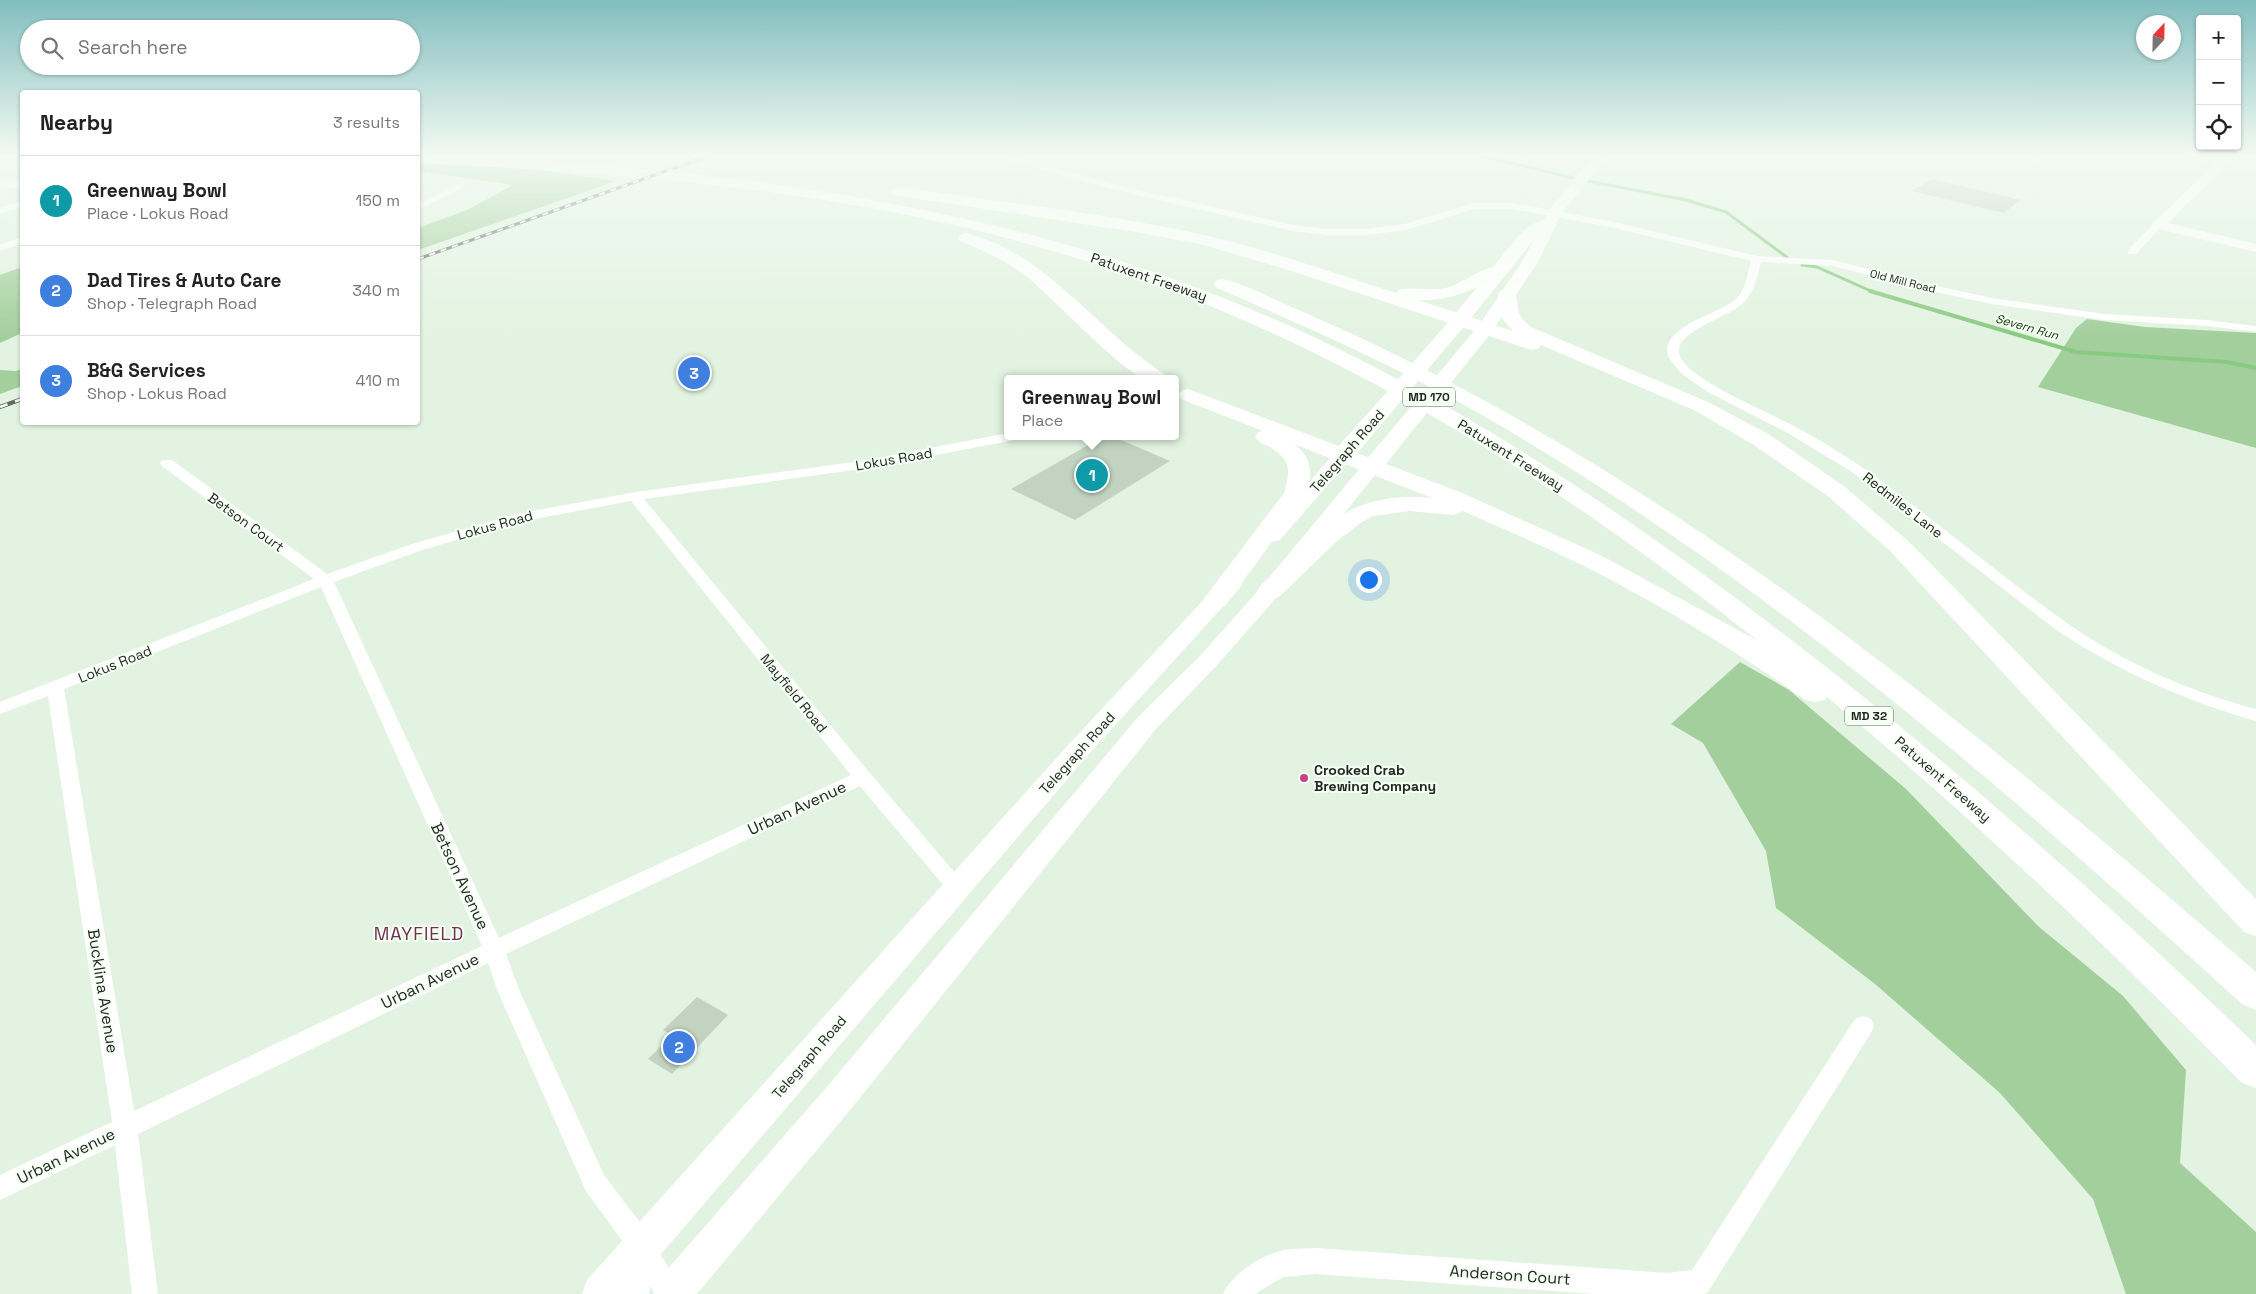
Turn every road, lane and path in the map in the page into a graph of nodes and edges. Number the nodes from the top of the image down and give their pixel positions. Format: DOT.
graph roads {
  1 [pos="877,215"];
  2 [pos="924,215"];
  3 [pos="987,215"];
  4 [pos="1050,215"];
  5 [pos="1244,215"];
  6 [pos="1442,215"];
  7 [pos="1551,215"];
  8 [pos="1553,215"];
  9 [pos="1566,215"];
  10 [pos="2168,215"];
  11 [pos="2158,225"];
  12 [pos="1083,238"];
  13 [pos="20,241"];
  14 [pos="0,248"];
  15 [pos="2256,248"];
  16 [pos="2132,252"];
  17 [pos="1757,258"];
  18 [pos="1498,271"];
  19 [pos="1209,278"];
  20 [pos="1342,281"];
  21 [pos="1507,294"];
  22 [pos="1460,320"];
  23 [pos="1485,329"];
  24 [pos="2256,329"];
  25 [pos="1153,375"];
  26 [pos="1182,391"];
  27 [pos="1671,392"];
  28 [pos="1448,402"];
  29 [pos="1004,438"];
  30 [pos="1344,454"];
  31 [pos="167,463"];
  32 [pos="1373,466"];
  33 [pos="636,496"];
  34 [pos="1536,535"];
  35 [pos="325,580"];
  36 [pos="1270,591"];
  37 [pos="1216,600"];
  38 [pos="55,688"];
  39 [pos="0,708"];
  40 [pos="2256,715"];
  41 [pos="863,777"];
  42 [pos="957,887"];
  43 [pos="2256,922"];
  44 [pos="494,950"];
  45 [pos="2256,994"];
  46 [pos="2207,1022"];
  47 [pos="1863,1026"];
  48 [pos="2256,1071"];
  49 [pos="125,1128"];
  50 [pos="0,1188"];
  51 [pos="642,1246"];
  52 [pos="145,1294"];
  53 [pos="601,1294"];
  54 [pos="636,1294"];
  55 [pos="671,1294"];
  56 [pos="1236,1294"];
  1 -- 25 [label="highway"];
  2 -- 28 [label="highway, Patuxent Freeway / MD 32"];
  3 -- 12 [label="highway, Patuxent Freeway"];
  4 -- 20 [label="highway"];
  5 -- 6 [label="street"];
  7 -- 18 [label="main road, Telegraph Road / MD 170"];
  8 -- 21 [label="main road, Telegraph Road / MD 170"];
  9 -- 17 [label="street, Old Mill Road"];
  10 -- 11 [label="main road"];
  11 -- 15 [label="main road"];
  11 -- 16 [label="street"];
  13 -- 14 [label="street"];
  17 -- 24 [label="street, Old Mill Road"];
  17 -- 40 [label="street, Redmiles Lane"];
  18 -- 20 [label="highway"];
  18 -- 22 [label="main road, Telegraph Road / MD 170"];
  19 -- 28 [label="highway, Patuxent Freeway / MD 32"];
  20 -- 22 [label="highway"];
  21 -- 23 [label="main road, Telegraph Road / MD 170"];
  21 -- 27 [label="highway"];
  22 -- 23 [label="highway"];
  22 -- 30 [label="main road, Telegraph Road / MD 170"];
  23 -- 27 [label="highway"];
  23 -- 32 [label="main road, Telegraph Road / MD 170"];
  26 -- 30 [label="highway"];
  26 -- 37 [label="highway"];
  27 -- 43 [label="highway"];
  28 -- 45 [label="highway, Patuxent Freeway / MD 32"];
  28 -- 46 [label="highway, Patuxent Freeway / MD 32"];
  29 -- 33 [label="street, Lokus Road"];
  30 -- 32 [label="highway"];
  30 -- 37 [label="main road, Telegraph Road / MD 170"];
  31 -- 35 [label="street, Betson Court"];
  32 -- 34 [label="highway"];
  32 -- 36 [label="main road, Telegraph Road / MD 170"];
  33 -- 35 [label="street, Lokus Road"];
  33 -- 41 [label="street, Mayfield Road"];
  34 -- 36 [label="highway"];
  34 -- 46 [label="highway"];
  35 -- 38 [label="street, Lokus Road"];
  35 -- 44 [label="street, Betson Avenue"];
  36 -- 55 [label="main road, Telegraph Road / MD 170"];
  37 -- 42 [label="main road, Telegraph Road / MD 170"];
  38 -- 39 [label="street, Lokus Road"];
  38 -- 49 [label="street, Bucklina Avenue"];
  41 -- 42 [label="street, Mayfield Road"];
  41 -- 44 [label="street, Urban Avenue"];
  42 -- 51 [label="main road, Telegraph Road / MD 170"];
  44 -- 49 [label="street, Urban Avenue"];
  44 -- 51 [label="street, Betson Avenue"];
  46 -- 48 [label="highway, Patuxent Freeway / MD 32"];
  47 -- 56 [label="street, Anderson Court"];
  49 -- 50 [label="street, Urban Avenue"];
  49 -- 52 [label="street, Bucklina Avenue"];
  51 -- 53 [label="main road, Telegraph Road / MD 170"];
  51 -- 54 [label="street"];
  51 -- 55 [label="street, Betson Avenue"];
}
